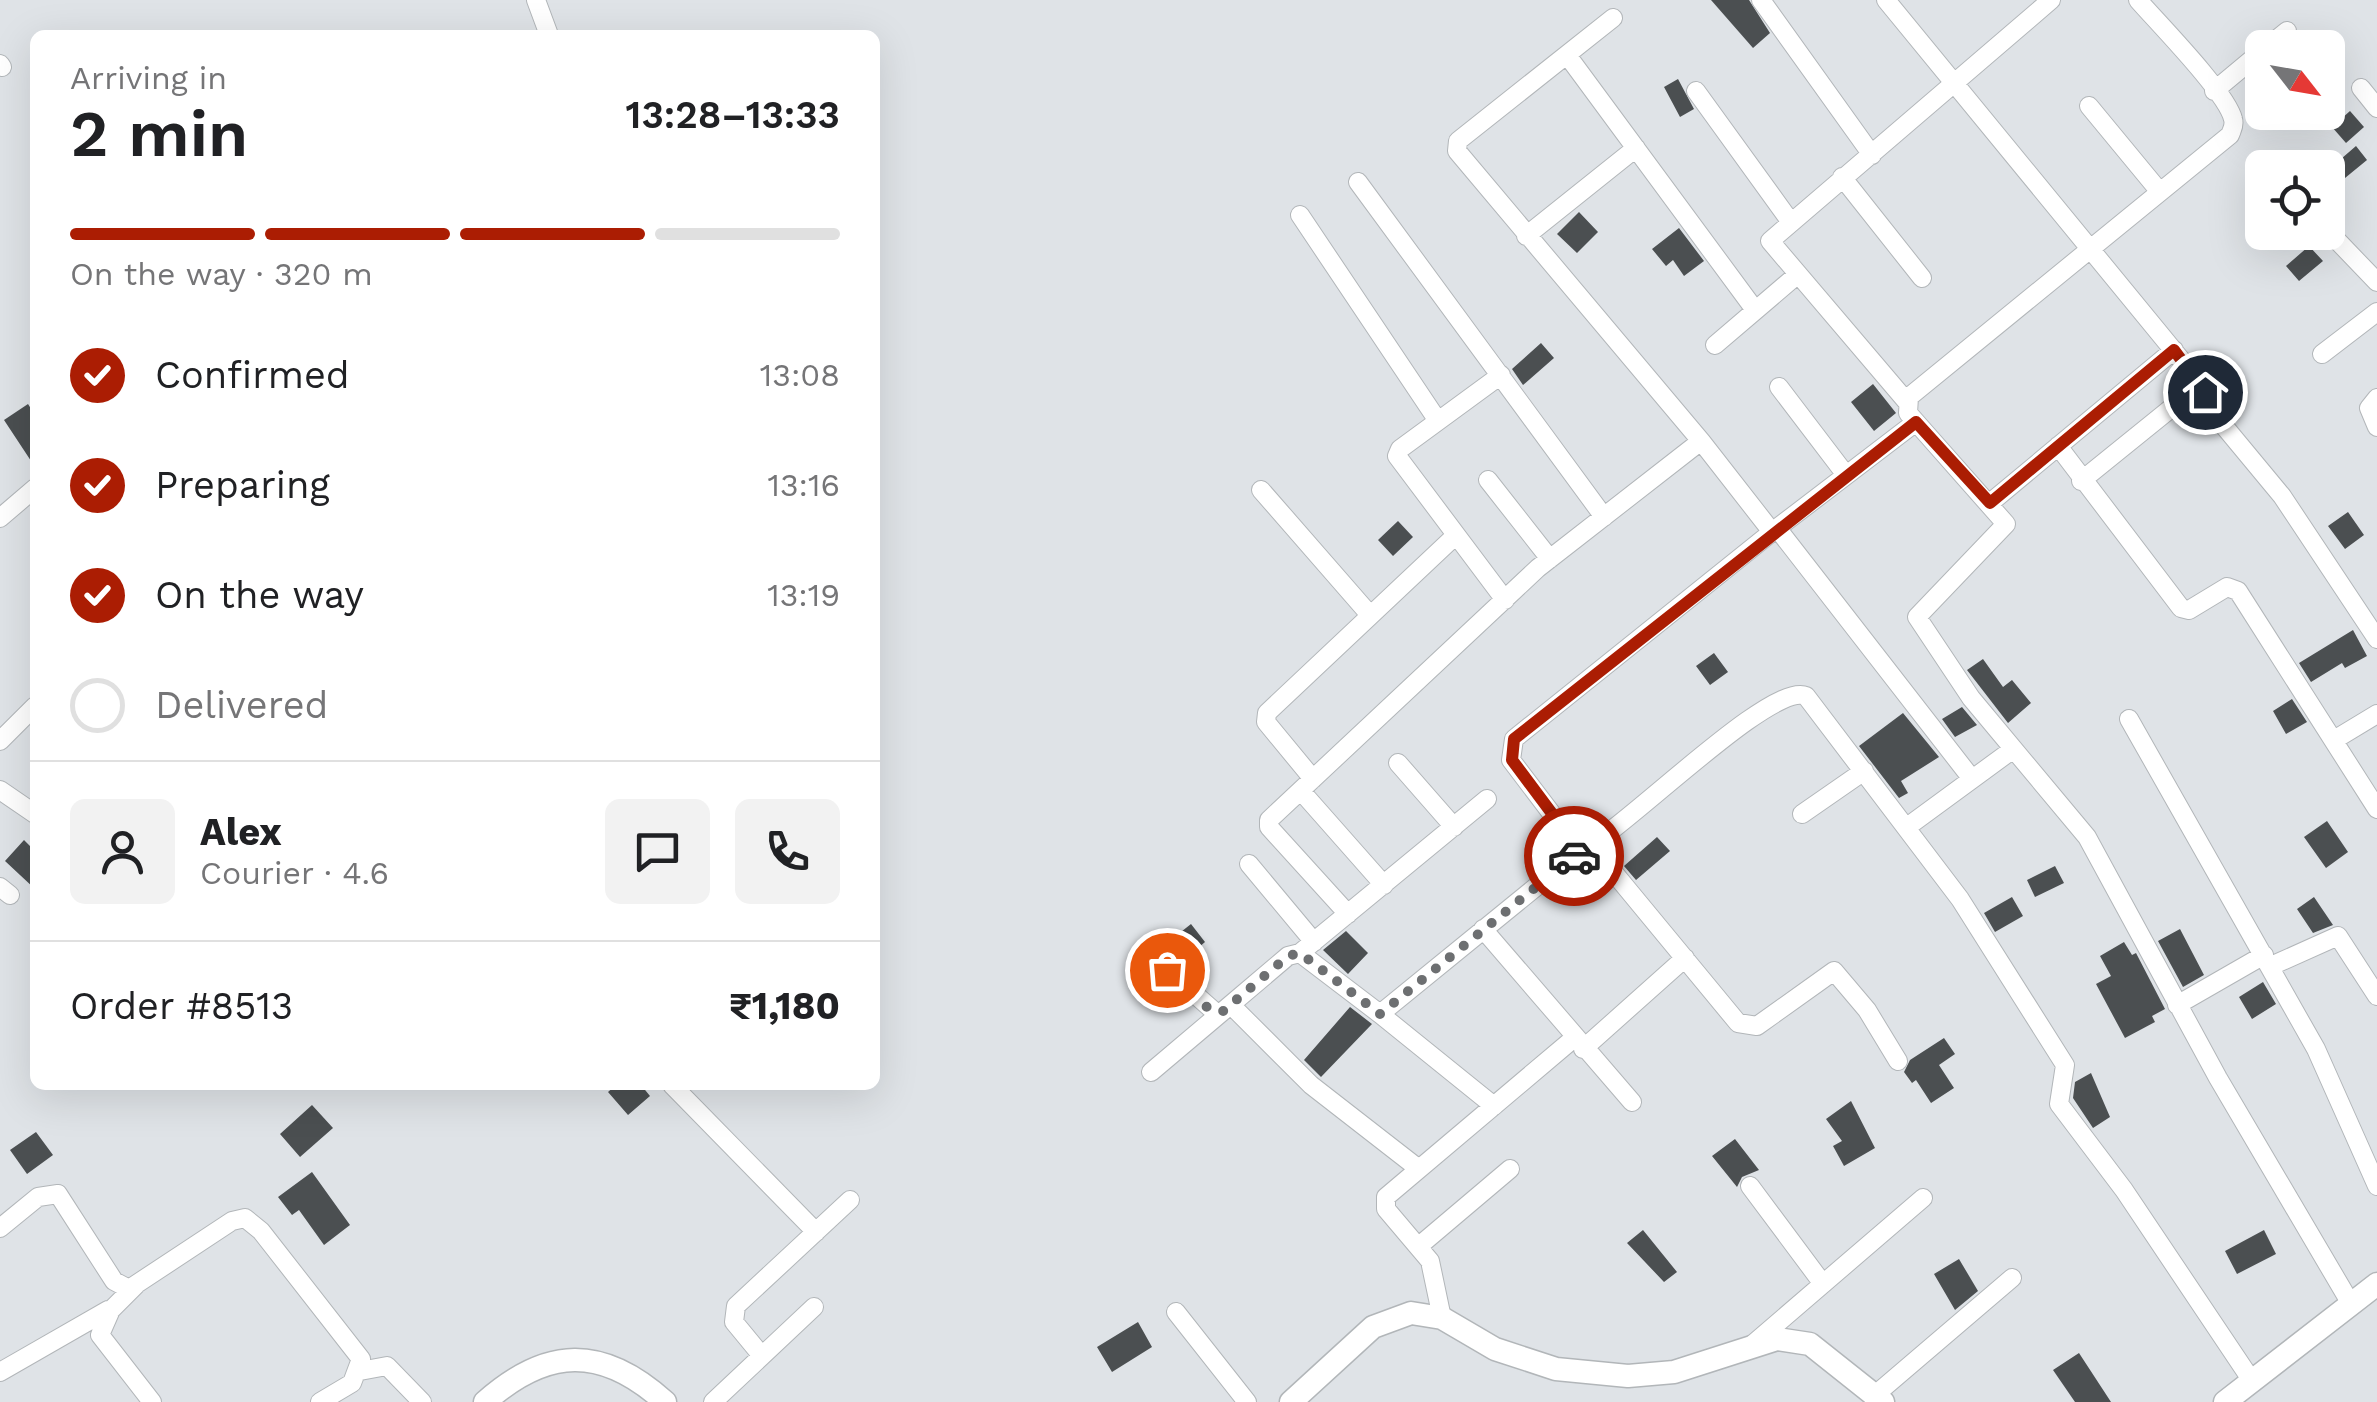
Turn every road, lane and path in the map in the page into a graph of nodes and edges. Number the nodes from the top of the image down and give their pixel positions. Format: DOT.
graph roads {
  1 [pos="536,0"];
  2 [pos="1761,0"];
  3 [pos="1886,0"];
  4 [pos="2051,0"];
  5 [pos="2138,0"];
  6 [pos="1614,18"];
  7 [pos="547,30"];
  8 [pos="1567,55"];
  9 [pos="2245,65"];
  10 [pos="1956,84"];
  11 [pos="2361,88"];
  12 [pos="2214,91"];
  13 [pos="1696,92"];
  14 [pos="2088,106"];
  15 [pos="2377,108"];
  16 [pos="1636,148"];
  17 [pos="1872,155"];
  18 [pos="1842,177"];
  19 [pos="1358,182"];
  20 [pos="2160,192"];
  21 [pos="1300,215"];
  22 [pos="1790,221"];
  23 [pos="1526,236"];
  24 [pos="2092,249"];
  25 [pos="2345,249"];
  26 [pos="1796,275"];
  27 [pos="1922,278"];
  28 [pos="2377,282"];
  29 [pos="1756,310"];
  30 [pos="2377,312"];
  31 [pos="1715,345"];
  32 [pos="2174,350"];
  33 [pos="2322,354"];
  34 [pos="1501,375"];
  35 [pos="2201,384"];
  36 [pos="1778,388"];
  37 [pos="2377,398"];
  38 [pos="1908,402"];
  39 [pos="1438,421"];
  40 [pos="1916,422"];
  41 [pos="2377,427"];
  42 [pos="1701,440"];
  43 [pos="2058,446"];
  44 [pos="1846,475"];
  45 [pos="1488,480"];
  46 [pos="2081,482"];
  47 [pos="1261,490"];
  48 [pos="30,492"];
  49 [pos="1990,503"];
  50 [pos="1604,516"];
  51 [pos="0,518"];
  52 [pos="1774,530"];
  53 [pos="1455,536"];
  54 [pos="1550,559"];
  55 [pos="1505,600"];
  56 [pos="1370,615"];
  57 [pos="2377,639"];
  58 [pos="30,711"];
  59 [pos="2377,714"];
  60 [pos="2129,718"];
  61 [pos="2334,740"];
  62 [pos="0,741"];
  63 [pos="2012,750"];
  64 [pos="1398,763"];
  65 [pos="1864,771"];
  66 [pos="1972,779"];
  67 [pos="1307,785"];
  68 [pos="0,790"];
  69 [pos="1487,799"];
  70 [pos="2377,809"];
  71 [pos="30,811"];
  72 [pos="1802,814"];
  73 [pos="1454,827"];
  74 [pos="1907,827"];
  75 [pos="1586,848"];
  76 [pos="1248,864"];
  77 [pos="1384,884"];
  78 [pos="1348,914"];
  79 [pos="1483,929"];
  80 [pos="1307,948"];
  81 [pos="1147,952"];
  82 [pos="1684,958"];
  83 [pos="2267,961"];
  84 [pos="2377,996"];
  85 [pos="2177,1005"];
  86 [pos="1227,1009"];
  87 [pos="1380,1014"];
  88 [pos="1578,1044"];
  89 [pos="1898,1061"];
  90 [pos="1152,1072"];
  91 [pos="677,1090"];
  92 [pos="1632,1102"];
  93 [pos="1494,1106"];
  94 [pos="1420,1169"];
  95 [pos="1510,1170"];
  96 [pos="1750,1186"];
  97 [pos="2377,1186"];
  98 [pos="1923,1198"];
  99 [pos="850,1200"];
  100 [pos="0,1228"];
  101 [pos="816,1232"];
  102 [pos="1419,1246"];
  103 [pos="2012,1278"];
  104 [pos="1823,1284"];
  105 [pos="2377,1284"];
  106 [pos="136,1285"];
  107 [pos="2351,1304"];
  108 [pos="116,1306"];
  109 [pos="814,1306"];
  110 [pos="1176,1312"];
  111 [pos="1442,1318"];
  112 [pos="1748,1348"];
  113 [pos="762,1356"];
  114 [pos="360,1371"];
  115 [pos="0,1372"];
  116 [pos="2252,1381"];
  117 [pos="1879,1398"];
  118 [pos="152,1402"];
  119 [pos="320,1402"];
  120 [pos="422,1402"];
  121 [pos="485,1402"];
  122 [pos="664,1402"];
  123 [pos="713,1402"];
  124 [pos="1247,1402"];
  125 [pos="1291,1402"];
  126 [pos="2225,1402"];
  1 -- 7 [label="street"];
  2 -- 17 [label="street"];
  3 -- 10 [label="street"];
  4 -- 10 [label="street"];
  5 -- 12 [label="street"];
  6 -- 8 [label="street"];
  8 -- 16 [label="street"];
  8 -- 23 [label="street"];
  9 -- 12 [label="street"];
  10 -- 17 [label="street"];
  10 -- 24 [label="street"];
  11 -- 15 [label="street"];
  12 -- 20 [label="street"];
  13 -- 22 [label="street"];
  14 -- 20 [label="street"];
  16 -- 23 [label="street"];
  16 -- 29 [label="street"];
  17 -- 18 [label="street"];
  18 -- 22 [label="street"];
  18 -- 27 [label="street"];
  19 -- 34 [label="street"];
  20 -- 24 [label="street"];
  21 -- 39 [label="street"];
  22 -- 26 [label="street"];
  23 -- 42 [label="street"];
  24 -- 32 [label="street"];
  24 -- 38 [label="street"];
  25 -- 28 [label="street"];
  26 -- 29 [label="street"];
  26 -- 38 [label="street"];
  29 -- 31 [label="street"];
  30 -- 33 [label="street"];
  32 -- 35 [label="street"];
  32 -- 43 [label="street"];
  34 -- 39 [label="street"];
  34 -- 50 [label="street"];
  35 -- 46 [label="street"];
  35 -- 57 [label="street"];
  36 -- 44 [label="street"];
  37 -- 41 [label="street"];
  38 -- 40 [label="street"];
  39 -- 53 [label="street"];
  40 -- 44 [label="street"];
  40 -- 49 [label="street"];
  42 -- 50 [label="street"];
  42 -- 52 [label="street"];
  43 -- 46 [label="street"];
  43 -- 49 [label="street"];
  44 -- 52 [label="street"];
  45 -- 54 [label="street"];
  46 -- 61 [label="street"];
  47 -- 56 [label="street"];
  48 -- 51 [label="street"];
  49 -- 63 [label="street"];
  50 -- 54 [label="street"];
  52 -- 66 [label="street"];
  52 -- 75 [label="street"];
  53 -- 55 [label="street"];
  53 -- 56 [label="street"];
  54 -- 55 [label="street"];
  55 -- 67 [label="street"];
  56 -- 67 [label="street"];
  58 -- 62 [label="street"];
  59 -- 61 [label="street"];
  60 -- 83 [label="street"];
  61 -- 70 [label="street"];
  63 -- 66 [label="street"];
  63 -- 85 [label="street"];
  64 -- 73 [label="street"];
  65 -- 72 [label="street"];
  65 -- 74 [label="street"];
  65 -- 75 [label="street"];
  66 -- 74 [label="street"];
  67 -- 77 [label="street"];
  67 -- 78 [label="street"];
  68 -- 71 [label="street"];
  69 -- 73 [label="street"];
  73 -- 77 [label="street"];
  74 -- 116 [label="street"];
  75 -- 79 [label="street"];
  75 -- 82 [label="street"];
  76 -- 80 [label="street"];
  77 -- 78 [label="street"];
  78 -- 80 [label="street"];
  79 -- 87 [label="street"];
  79 -- 88 [label="street"];
  80 -- 86 [label="street"];
  80 -- 87 [label="street"];
  81 -- 86 [label="street"];
  82 -- 88 [label="street"];
  82 -- 89 [label="street"];
  83 -- 84 [label="street"];
  83 -- 85 [label="street"];
  83 -- 97 [label="street"];
  85 -- 107 [label="street"];
  86 -- 90 [label="street"];
  86 -- 94 [label="street"];
  87 -- 93 [label="street"];
  88 -- 92 [label="street"];
  88 -- 93 [label="street"];
  91 -- 101 [label="street"];
  93 -- 94 [label="street"];
  94 -- 102 [label="street"];
  95 -- 102 [label="street"];
  96 -- 104 [label="street"];
  98 -- 104 [label="street"];
  99 -- 101 [label="street"];
  100 -- 106 [label="street"];
  101 -- 113 [label="street"];
  102 -- 111 [label="street"];
  103 -- 117 [label="street"];
  104 -- 112 [label="street"];
  105 -- 107 [label="street"];
  106 -- 108 [label="street"];
  106 -- 114 [label="street"];
  107 -- 116 [label="street"];
  108 -- 115 [label="street"];
  108 -- 118 [label="street"];
  109 -- 113 [label="street"];
  110 -- 124 [label="street"];
  111 -- 112 [label="street"];
  111 -- 125 [label="street"];
  112 -- 117 [label="street"];
  113 -- 123 [label="street"];
  114 -- 119 [label="street"];
  114 -- 120 [label="street"];
  116 -- 126 [label="street"];
  121 -- 122 [label="street"];
}
